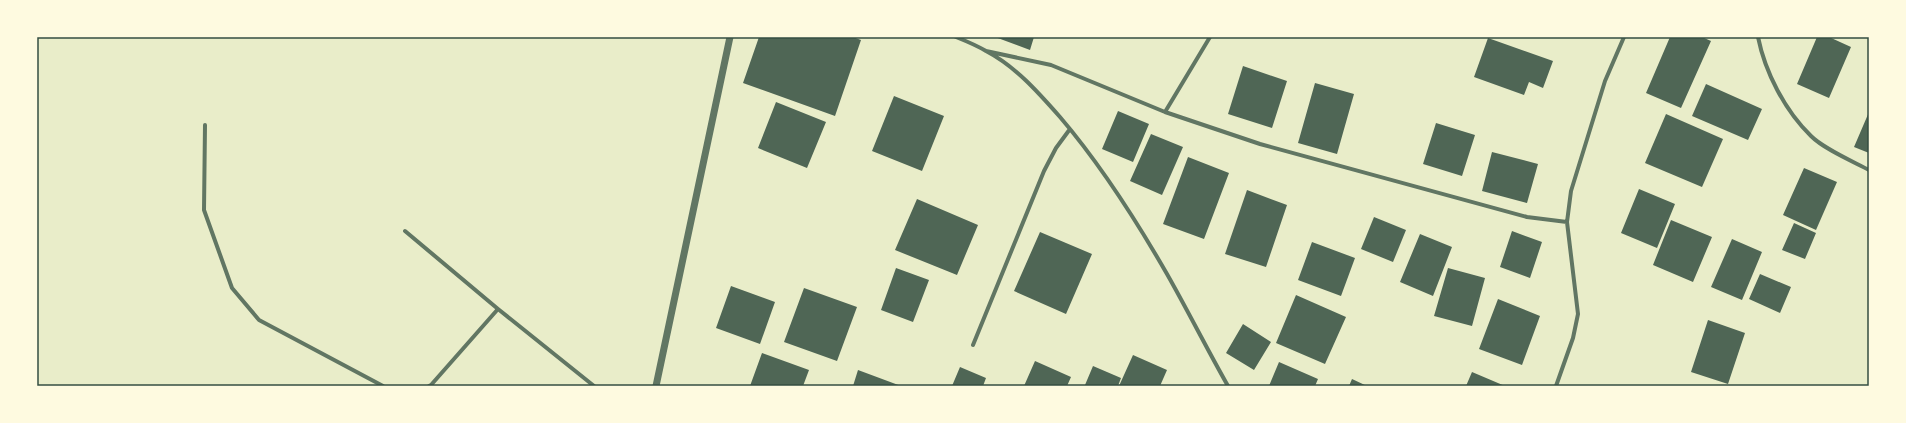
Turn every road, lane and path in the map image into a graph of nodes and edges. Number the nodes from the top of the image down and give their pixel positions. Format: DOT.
graph roads {
  1 [pos="730,37"];
  2 [pos="956,37"];
  3 [pos="1210,37"];
  4 [pos="1624,37"];
  5 [pos="1758,37"];
  6 [pos="986,51"];
  7 [pos="1165,112"];
  8 [pos="205,125"];
  9 [pos="1070,129"];
  10 [pos="1869,170"];
  11 [pos="1567,222"];
  12 [pos="405,231"];
  13 [pos="498,309"];
  14 [pos="973,345"];
  15 [pos="383,386"];
  16 [pos="429,386"];
  17 [pos="594,386"];
  18 [pos="656,386"];
  19 [pos="1228,386"];
  20 [pos="1556,386"];
  1 -- 18 [label="street"];
  2 -- 6 [label="street"];
  3 -- 7 [label="street"];
  4 -- 11 [label="street"];
  5 -- 10 [label="street"];
  6 -- 7 [label="street"];
  6 -- 9 [label="street"];
  7 -- 11 [label="street"];
  8 -- 15 [label="street"];
  9 -- 14 [label="street"];
  9 -- 19 [label="street"];
  11 -- 20 [label="street"];
  12 -- 13 [label="street"];
  13 -- 16 [label="street"];
  13 -- 17 [label="street"];
}
